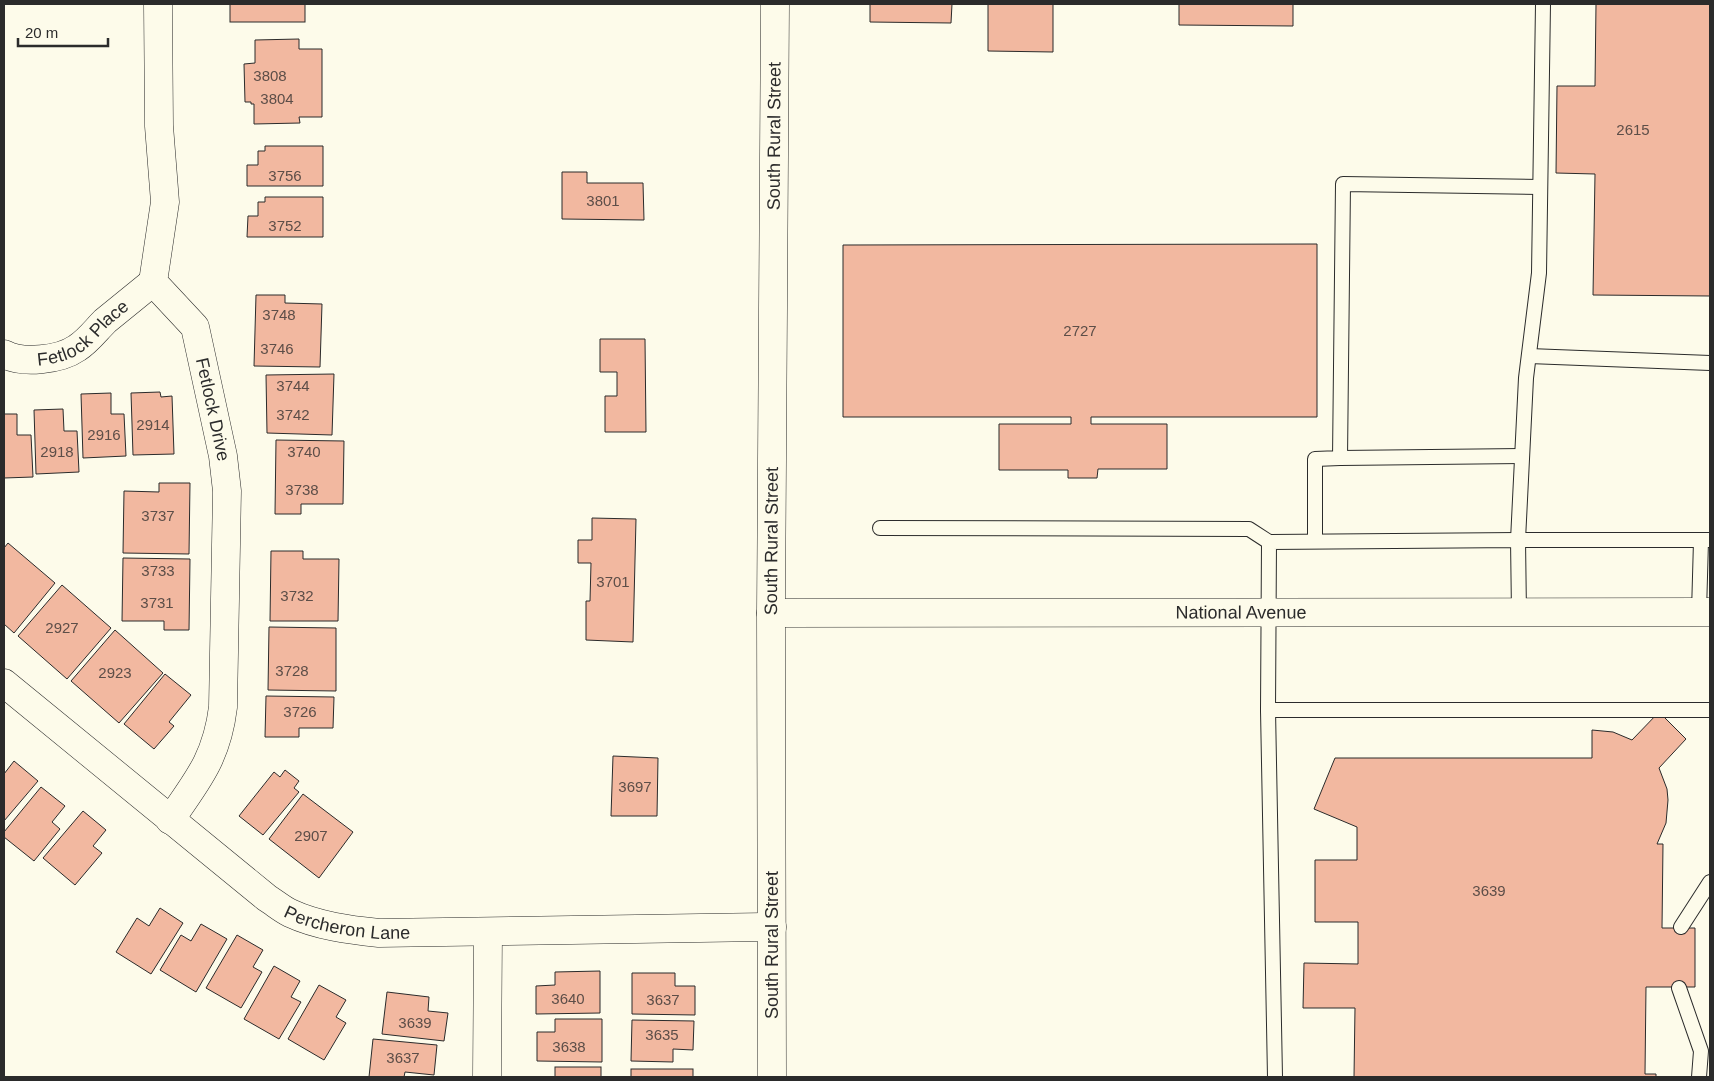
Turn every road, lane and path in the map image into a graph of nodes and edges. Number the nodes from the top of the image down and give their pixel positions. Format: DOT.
graph roads {
  1 [pos="158,4"];
  2 [pos="775,4"];
  3 [pos="1543,4"];
  4 [pos="1540,187"];
  5 [pos="153,282"];
  6 [pos="4,354"];
  7 [pos="1529,356"];
  8 [pos="1710,362"];
  9 [pos="1522,456"];
  10 [pos="1340,458"];
  11 [pos="880,528"];
  12 [pos="1518,540"];
  13 [pos="1705,540"];
  14 [pos="1314,541"];
  15 [pos="1270,542"];
  16 [pos="1705,612"];
  17 [pos="771,613"];
  18 [pos="1269,613"];
  19 [pos="1519,613"];
  20 [pos="4,683"];
  21 [pos="1268,710"];
  22 [pos="1710,710"];
  23 [pos="170,820"];
  24 [pos="1710,882"];
  25 [pos="772,927"];
  26 [pos="1681,927"];
  27 [pos="488,932"];
  28 [pos="1679,988"];
  29 [pos="487,1077"];
  30 [pos="772,1077"];
  31 [pos="1275,1077"];
  32 [pos="1699,1077"];
  1 -- 5 [label="street"];
  2 -- 17 [label="street, South Rural Street"];
  3 -- 4 [label="lane"];
  4 -- 7 [label="lane"];
  4 -- 10 [label="lane"];
  5 -- 6 [label="street, Fetlock Place"];
  5 -- 23 [label="street, Fetlock Drive"];
  7 -- 8 [label="lane"];
  7 -- 9 [label="lane"];
  9 -- 10 [label="lane"];
  9 -- 12 [label="lane"];
  10 -- 14 [label="lane"];
  11 -- 15 [label="lane"];
  12 -- 13 [label="lane"];
  12 -- 14 [label="lane"];
  12 -- 19 [label="lane"];
  13 -- 16 [label="lane"];
  14 -- 15 [label="lane"];
  15 -- 18 [label="lane"];
  16 -- 19 [label="street, National Avenue"];
  17 -- 18 [label="street, National Avenue"];
  17 -- 25 [label="street, South Rural Street"];
  18 -- 19 [label="street, National Avenue"];
  18 -- 21 [label="lane"];
  20 -- 23 [label="street, Percheron Lane"];
  21 -- 22 [label="lane"];
  21 -- 31 [label="lane"];
  23 -- 27 [label="street, Percheron Lane"];
  24 -- 26 [label="lane"];
  25 -- 27 [label="street, Percheron Lane"];
  25 -- 30 [label="street, South Rural Street"];
  27 -- 29 [label="street"];
  28 -- 32 [label="lane"];
}
